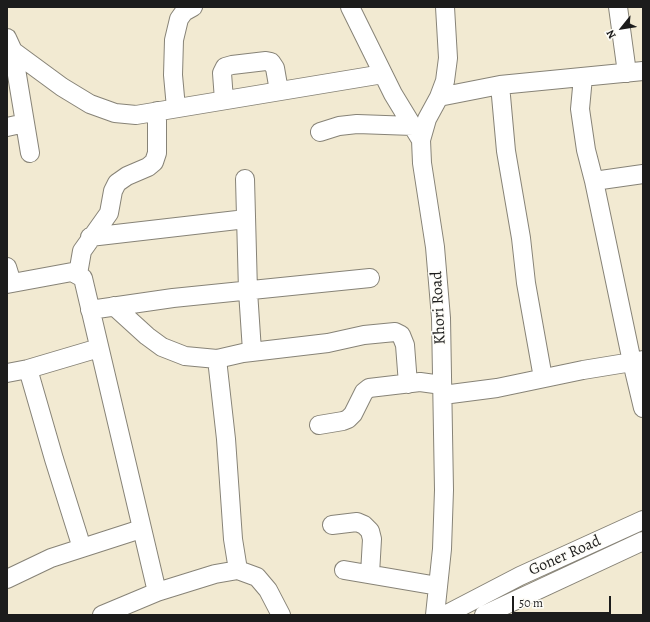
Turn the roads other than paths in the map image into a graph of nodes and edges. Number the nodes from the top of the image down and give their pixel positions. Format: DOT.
graph roads {
  1 [pos="193,7"];
  2 [pos="350,7"];
  3 [pos="445,7"];
  4 [pos="618,7"];
  5 [pos="10,44"];
  6 [pos="635,72"];
  7 [pos="383,74"];
  8 [pos="582,77"];
  9 [pos="500,85"];
  10 [pos="279,91"];
  11 [pos="439,97"];
  12 [pos="224,100"];
  13 [pos="176,108"];
  14 [pos="157,111"];
  15 [pos="25,123"];
  16 [pos="7,127"];
  17 [pos="320,132"];
  18 [pos="417,133"];
  19 [pos="30,153"];
  20 [pos="643,174"];
  21 [pos="246,179"];
  22 [pos="594,181"];
  23 [pos="246,219"];
  24 [pos="90,237"];
  25 [pos="78,274"];
  26 [pos="8,278"];
  27 [pos="370,278"];
  28 [pos="248,291"];
  29 [pos="114,306"];
  30 [pos="90,310"];
  31 [pos="99,348"];
  32 [pos="252,351"];
  33 [pos="217,359"];
  34 [pos="638,361"];
  35 [pos="28,369"];
  36 [pos="7,373"];
  37 [pos="543,378"];
  38 [pos="408,384"];
  39 [pos="442,390"];
  40 [pos="643,408"];
  41 [pos="319,425"];
  42 [pos="643,520"];
  43 [pos="332,525"];
  44 [pos="141,528"];
  45 [pos="643,541"];
  46 [pos="82,548"];
  47 [pos="238,570"];
  48 [pos="344,570"];
  49 [pos="370,574"];
  50 [pos="7,579"];
  51 [pos="438,586"];
  52 [pos="157,592"];
  53 [pos="102,615"];
  54 [pos="281,615"];
  55 [pos="435,615"];
  56 [pos="445,615"];
  57 [pos="484,615"];
  1 -- 13 [label="street"];
  2 -- 7 [label="street"];
  3 -- 11 [label="street, Khori Road"];
  4 -- 6 [label="street"];
  5 -- 14 [label="street"];
  5 -- 15 [label="street"];
  6 -- 8 [label="street"];
  7 -- 10 [label="street"];
  7 -- 18 [label="street"];
  8 -- 9 [label="street"];
  8 -- 22 [label="street"];
  9 -- 11 [label="street"];
  9 -- 37 [label="street"];
  10 -- 12 [label="street"];
  10 -- 12 [label="street"];
  11 -- 18 [label="street, Khori Road"];
  12 -- 13 [label="street"];
  13 -- 14 [label="street"];
  14 -- 24 [label="street"];
  15 -- 16 [label="street"];
  15 -- 19 [label="street"];
  17 -- 18 [label="street"];
  18 -- 39 [label="street, Khori Road"];
  20 -- 22 [label="street"];
  21 -- 23 [label="street"];
  22 -- 34 [label="street"];
  23 -- 24 [label="street"];
  23 -- 28 [label="street"];
  24 -- 25 [label="street"];
  25 -- 26 [label="street"];
  25 -- 30 [label="street"];
  27 -- 28 [label="street"];
  28 -- 29 [label="street"];
  28 -- 32 [label="street"];
  29 -- 30 [label="street"];
  29 -- 33 [label="street"];
  30 -- 31 [label="street"];
  31 -- 35 [label="street"];
  31 -- 44 [label="street"];
  32 -- 33 [label="street"];
  32 -- 38 [label="street"];
  33 -- 47 [label="street"];
  34 -- 37 [label="street"];
  34 -- 40 [label="street"];
  35 -- 36 [label="street"];
  35 -- 46 [label="street"];
  37 -- 39 [label="street"];
  38 -- 39 [label="street"];
  38 -- 41 [label="street"];
  39 -- 51 [label="street, Khori Road"];
  42 -- 56 [label="street, Goner Road"];
  43 -- 49 [label="street"];
  44 -- 46 [label="street"];
  44 -- 52 [label="street"];
  45 -- 57 [label="street, Goner Road"];
  46 -- 50 [label="street"];
  47 -- 52 [label="street"];
  47 -- 54 [label="street"];
  48 -- 49 [label="street"];
  49 -- 51 [label="street"];
  51 -- 55 [label="street, Khori Road"];
  52 -- 53 [label="street"];
}
